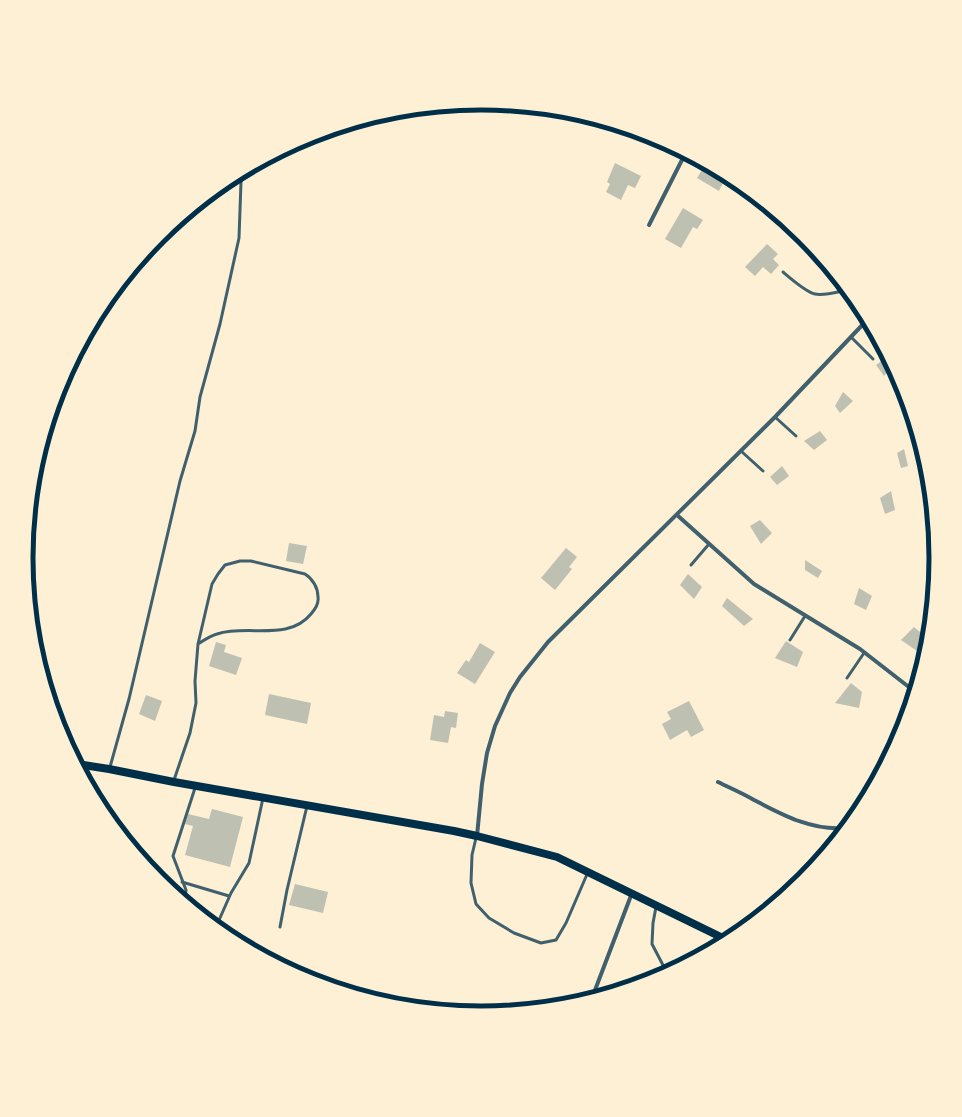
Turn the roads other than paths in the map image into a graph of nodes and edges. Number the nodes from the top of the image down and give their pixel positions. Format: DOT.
graph roads {
  1 [pos="683,159"];
  2 [pos="241,180"];
  3 [pos="649,225"];
  4 [pos="783,272"];
  5 [pos="840,291"];
  6 [pos="863,325"];
  7 [pos="851,337"];
  8 [pos="873,359"];
  9 [pos="775,417"];
  10 [pos="796,436"];
  11 [pos="741,451"];
  12 [pos="763,471"];
  13 [pos="677,514"];
  14 [pos="709,544"];
  15 [pos="691,565"];
  16 [pos="805,616"];
  17 [pos="790,640"];
  18 [pos="198,644"];
  19 [pos="864,653"];
  20 [pos="846,678"];
  21 [pos="910,688"];
  22 [pos="83,765"];
  23 [pos="109,769"];
  24 [pos="174,782"];
  25 [pos="718,782"];
  26 [pos="196,786"];
  27 [pos="263,798"];
  28 [pos="307,805"];
  29 [pos="837,829"];
  30 [pos="476,836"];
  31 [pos="588,872"];
  32 [pos="182,882"];
  33 [pos="633,893"];
  34 [pos="186,895"];
  35 [pos="230,896"];
  36 [pos="657,905"];
  37 [pos="219,921"];
  38 [pos="280,927"];
  39 [pos="720,937"];
  40 [pos="663,967"];
  41 [pos="594,992"];
  1 -- 3 [label="street"];
  2 -- 23 [label="lane"];
  4 -- 5 [label="lane"];
  6 -- 7 [label="street"];
  7 -- 8 [label="lane"];
  7 -- 9 [label="street"];
  9 -- 10 [label="lane"];
  9 -- 11 [label="street"];
  11 -- 12 [label="lane"];
  11 -- 13 [label="street"];
  13 -- 14 [label="street"];
  13 -- 30 [label="street"];
  14 -- 15 [label="lane"];
  14 -- 16 [label="street"];
  16 -- 17 [label="lane"];
  16 -- 19 [label="street"];
  18 -- 18 [label="lane"];
  18 -- 24 [label="lane"];
  19 -- 20 [label="lane"];
  19 -- 21 [label="street"];
  22 -- 23 [label="main road"];
  23 -- 24 [label="main road"];
  24 -- 26 [label="main road"];
  25 -- 29 [label="street"];
  26 -- 27 [label="main road"];
  26 -- 32 [label="lane"];
  27 -- 28 [label="main road"];
  27 -- 35 [label="lane"];
  28 -- 30 [label="main road"];
  28 -- 38 [label="lane"];
  30 -- 31 [label="main road"];
  30 -- 31 [label="lane"];
  31 -- 33 [label="main road"];
  32 -- 34 [label="lane"];
  32 -- 35 [label="lane"];
  33 -- 36 [label="main road"];
  33 -- 41 [label="street"];
  35 -- 37 [label="lane"];
  36 -- 39 [label="main road"];
  36 -- 40 [label="lane"];
}
